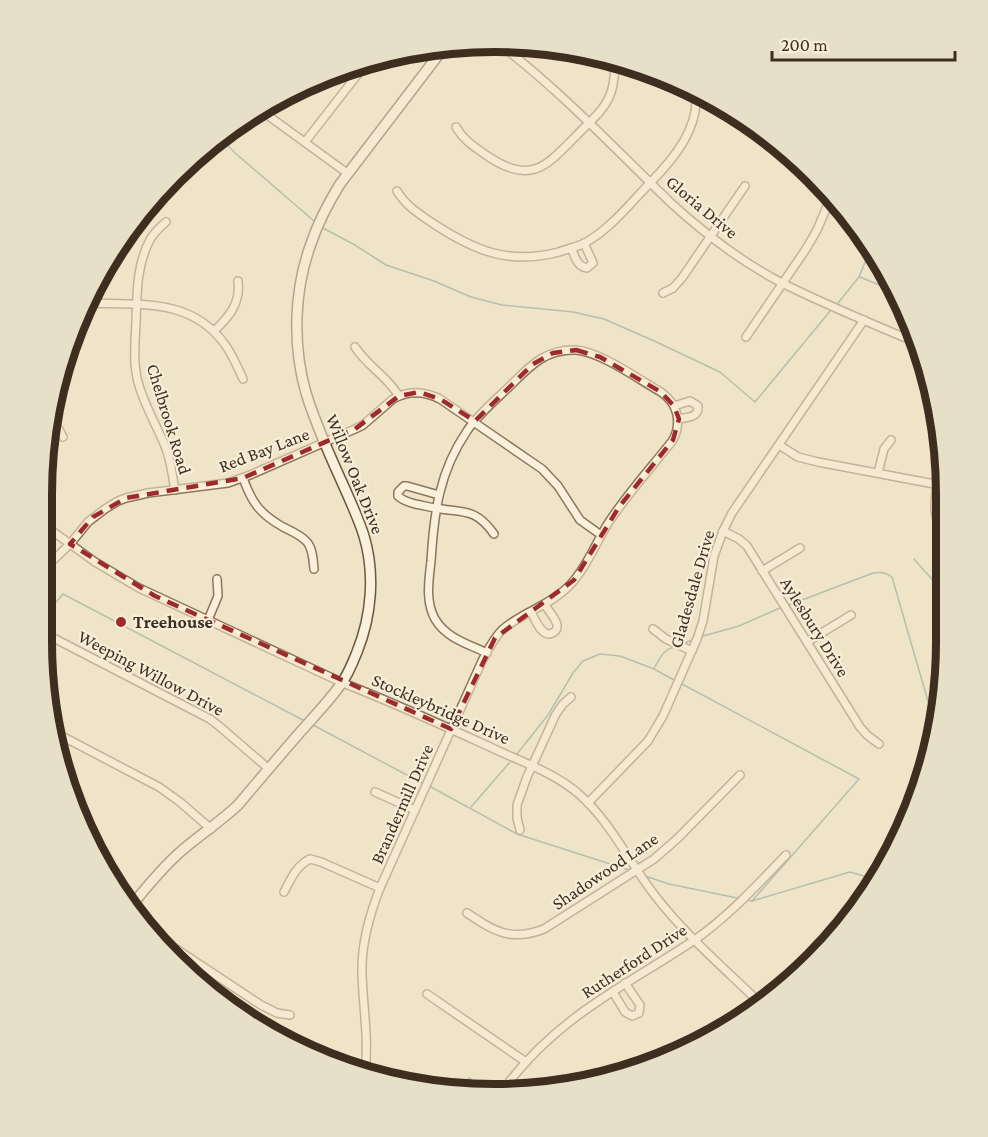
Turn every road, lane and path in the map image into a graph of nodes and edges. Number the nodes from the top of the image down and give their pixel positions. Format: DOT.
graph roads {
  1 [pos="510,53"];
  2 [pos="439,56"];
  3 [pos="614,70"];
  4 [pos="358,74"];
  5 [pos="695,101"];
  6 [pos="268,115"];
  7 [pos="588,123"];
  8 [pos="456,127"];
  9 [pos="305,142"];
  10 [pos="348,173"];
  11 [pos="650,183"];
  12 [pos="745,186"];
  13 [pos="397,191"];
  14 [pos="828,205"];
  15 [pos="166,222"];
  16 [pos="710,237"];
  17 [pos="585,243"];
  18 [pos="571,248"];
  19 [pos="238,281"];
  20 [pos="783,283"];
  21 [pos="663,293"];
  22 [pos="96,303"];
  23 [pos="136,305"];
  24 [pos="864,320"];
  25 [pos="214,331"];
  26 [pos="746,338"];
  27 [pos="907,338"];
  28 [pos="355,347"];
  29 [pos="243,379"];
  30 [pos="399,396"];
  31 [pos="475,421"];
  32 [pos="58,427"];
  33 [pos="63,437"];
  34 [pos="891,440"];
  35 [pos="325,442"];
  36 [pos="779,445"];
  37 [pos="878,473"];
  38 [pos="243,478"];
  39 [pos="936,484"];
  40 [pos="175,490"];
  41 [pos="439,495"];
  42 [pos="436,508"];
  43 [pos="52,531"];
  44 [pos="723,531"];
  45 [pos="494,534"];
  46 [pos="601,535"];
  47 [pos="70,544"];
  48 [pos="800,548"];
  49 [pos="52,561"];
  50 [pos="314,569"];
  51 [pos="762,572"];
  52 [pos="217,579"];
  53 [pos="545,605"];
  54 [pos="531,612"];
  55 [pos="851,615"];
  56 [pos="208,620"];
  57 [pos="653,629"];
  58 [pos="52,637"];
  59 [pos="807,642"];
  60 [pos="692,651"];
  61 [pos="487,653"];
  62 [pos="343,683"];
  63 [pos="571,697"];
  64 [pos="451,729"];
  65 [pos="63,737"];
  66 [pos="879,744"];
  67 [pos="532,766"];
  68 [pos="269,769"];
  69 [pos="740,775"];
  70 [pos="375,792"];
  71 [pos="588,803"];
  72 [pos="416,810"];
  73 [pos="211,829"];
  74 [pos="520,830"];
  75 [pos="786,855"];
  76 [pos="637,870"];
  77 [pos="380,888"];
  78 [pos="285,892"];
  79 [pos="136,900"];
  80 [pos="466,913"];
  81 [pos="695,940"];
  82 [pos="176,949"];
  83 [pos="625,983"];
  84 [pos="613,992"];
  85 [pos="427,994"];
  86 [pos="755,998"];
  87 [pos="290,1016"];
  88 [pos="526,1062"];
  89 [pos="365,1065"];
  90 [pos="508,1084"];
  1 -- 7 [label="street, Gloria Drive"];
  2 -- 10 [label="street, Willow Oak Drive"];
  3 -- 7 [label="street"];
  4 -- 9 [label="street"];
  5 -- 11 [label="street"];
  6 -- 9 [label="street"];
  7 -- 8 [label="street"];
  7 -- 11 [label="street, Gloria Drive"];
  9 -- 10 [label="street"];
  10 -- 35 [label="street, Willow Oak Drive"];
  11 -- 16 [label="street, Gloria Drive"];
  11 -- 17 [label="street"];
  12 -- 16 [label="street"];
  13 -- 18 [label="street"];
  14 -- 20 [label="street"];
  15 -- 23 [label="street, Chelbrook Road"];
  16 -- 20 [label="street, Gloria Drive"];
  16 -- 21 [label="street"];
  17 -- 18 [label="street"];
  17 -- 18 [label="street"];
  19 -- 25 [label="street"];
  20 -- 24 [label="street, Gloria Drive"];
  20 -- 26 [label="street"];
  22 -- 23 [label="street"];
  23 -- 25 [label="street"];
  23 -- 40 [label="street, Chelbrook Road"];
  24 -- 27 [label="street, Gloria Drive"];
  24 -- 36 [label="street, Gladesdale Drive"];
  25 -- 29 [label="street"];
  28 -- 30 [label="street"];
  30 -- 31 [label="street"];
  30 -- 35 [label="street, Red Bay Lane"];
  31 -- 41 [label="street"];
  31 -- 46 [label="street"];
  31 -- 46 [label="street, Brandermill Drive"];
  32 -- 33 [label="street"];
  34 -- 37 [label="street"];
  35 -- 38 [label="street, Red Bay Lane"];
  35 -- 62 [label="street, Willow Oak Drive"];
  36 -- 37 [label="street"];
  36 -- 44 [label="street, Gladesdale Drive"];
  37 -- 39 [label="street"];
  38 -- 40 [label="street, Red Bay Lane"];
  38 -- 50 [label="street"];
  40 -- 47 [label="street, Red Bay Lane"];
  41 -- 42 [label="street"];
  41 -- 42 [label="street"];
  42 -- 45 [label="street"];
  42 -- 61 [label="street"];
  43 -- 47 [label="street, Stockleybridge Drive"];
  44 -- 51 [label="street, Aylesbury Drive"];
  44 -- 60 [label="street, Gladesdale Drive"];
  46 -- 53 [label="street, Brandermill Drive"];
  47 -- 49 [label="street, Red Bay Lane"];
  47 -- 56 [label="street, Stockleybridge Drive"];
  48 -- 51 [label="street"];
  51 -- 59 [label="street, Aylesbury Drive"];
  52 -- 56 [label="street"];
  53 -- 54 [label="street, Brandermill Drive"];
  53 -- 54 [label="street"];
  54 -- 61 [label="street, Brandermill Drive"];
  55 -- 59 [label="street"];
  56 -- 62 [label="street, Stockleybridge Drive"];
  57 -- 60 [label="street"];
  58 -- 68 [label="street, Weeping Willow Drive"];
  59 -- 66 [label="street, Aylesbury Drive"];
  60 -- 71 [label="street, Gladesdale Drive"];
  61 -- 64 [label="street, Brandermill Drive"];
  62 -- 64 [label="street, Stockleybridge Drive"];
  62 -- 68 [label="street, Willow Oak Drive"];
  63 -- 67 [label="street"];
  64 -- 67 [label="street, Stockleybridge Drive"];
  64 -- 72 [label="street, Brandermill Drive"];
  65 -- 73 [label="street"];
  67 -- 71 [label="street, Stockleybridge Drive"];
  67 -- 74 [label="street"];
  68 -- 73 [label="street, Willow Oak Drive"];
  69 -- 76 [label="street, Shadowood Lane"];
  70 -- 72 [label="street"];
  71 -- 76 [label="street, Stockleybridge Drive"];
  72 -- 77 [label="street, Brandermill Drive"];
  73 -- 79 [label="street, Willow Oak Drive"];
  75 -- 81 [label="street, Rutherford Drive"];
  76 -- 80 [label="street, Shadowood Lane"];
  76 -- 81 [label="street, Stockleybridge Drive"];
  77 -- 78 [label="street"];
  77 -- 89 [label="street, Brandermill Drive"];
  81 -- 83 [label="street, Rutherford Drive"];
  81 -- 86 [label="street, Stockleybridge Drive"];
  82 -- 87 [label="street"];
  83 -- 84 [label="street, Rutherford Drive"];
  83 -- 84 [label="street"];
  84 -- 88 [label="street, Rutherford Drive"];
  85 -- 88 [label="street"];
  88 -- 90 [label="street, Rutherford Drive"];
}
